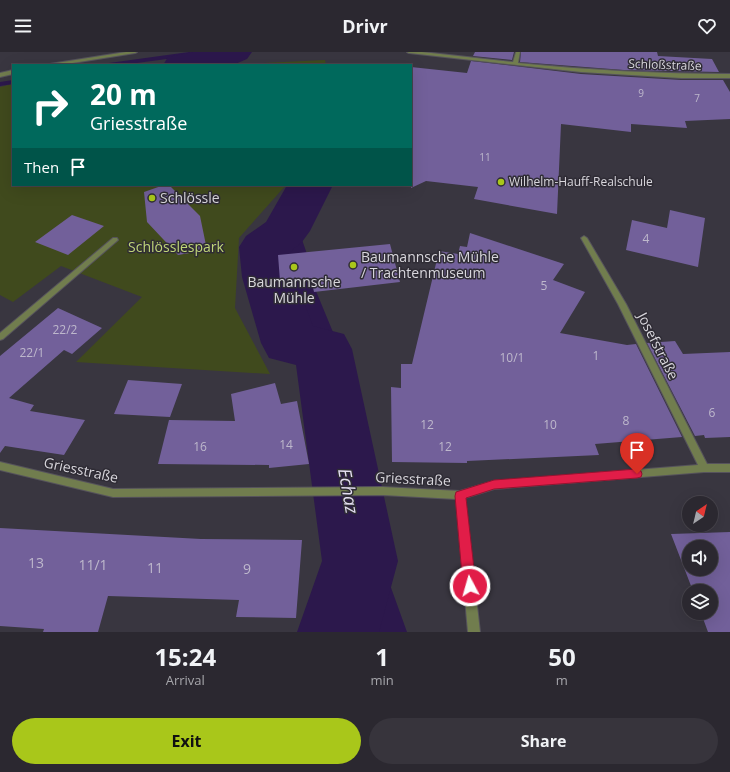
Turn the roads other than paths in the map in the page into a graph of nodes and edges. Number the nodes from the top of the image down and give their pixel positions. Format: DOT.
graph roads {
  1 [pos="135,52"];
  2 [pos="409,52"];
  3 [pos="518,52"];
  4 [pos="57,64"];
  5 [pos="515,64"];
  6 [pos="12,72"];
  7 [pos="0,75"];
  8 [pos="730,76"];
  9 [pos="584,238"];
  10 [pos="115,240"];
  11 [pos="0,337"];
  12 [pos="0,466"];
  13 [pos="704,468"];
  14 [pos="730,468"];
  15 [pos="460,496"];
  16 [pos="474,632"];
  1 -- 4 [label="street"];
  2 -- 5 [label="street, Schloßstraße"];
  3 -- 5 [label="street"];
  5 -- 8 [label="street, Schloßstraße"];
  6 -- 7 [label="street"];
  9 -- 13 [label="street, Josefstraße"];
  10 -- 11 [label="street"];
  12 -- 15 [label="street, Griesstraße"];
  13 -- 14 [label="street, Griesstraße"];
  13 -- 15 [label="street, Griesstraße"];
  15 -- 16 [label="street"];
}
